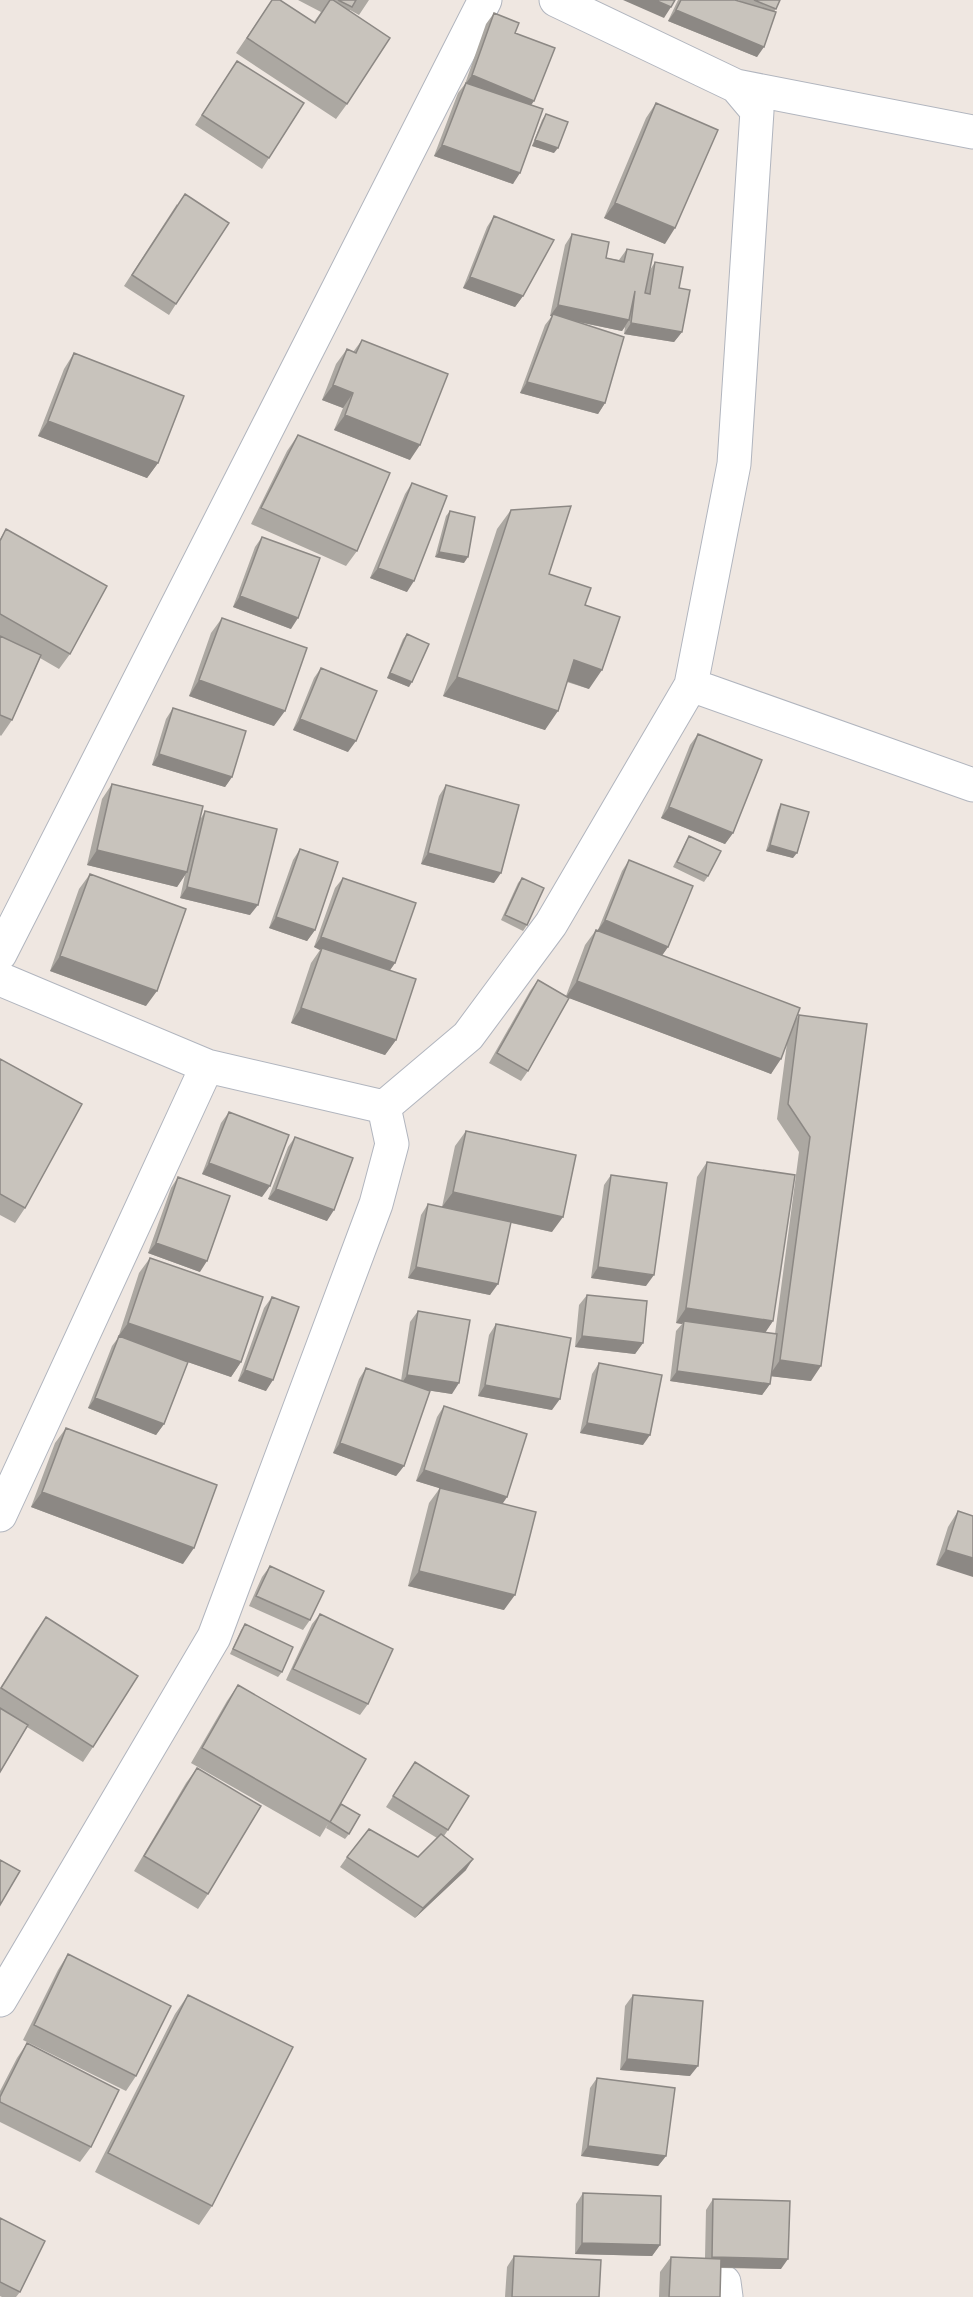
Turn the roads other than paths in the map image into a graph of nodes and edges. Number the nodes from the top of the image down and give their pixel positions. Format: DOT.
graph roads {
  1 [pos="485,0"];
  2 [pos="556,0"];
  3 [pos="736,86"];
  4 [pos="973,132"];
  5 [pos="691,685"];
  6 [pos="973,785"];
  7 [pos="0,954"];
  8 [pos="0,979"];
  9 [pos="207,1066"];
  10 [pos="384,1107"];
  11 [pos="0,1515"];
  12 [pos="0,2000"];
  1 -- 7 [label="street"];
  2 -- 3 [label="street"];
  3 -- 4 [label="street"];
  3 -- 5 [label="street"];
  5 -- 6 [label="street"];
  5 -- 10 [label="street"];
  8 -- 9 [label="street"];
  9 -- 10 [label="street"];
  9 -- 11 [label="street"];
  10 -- 12 [label="street"];
}
